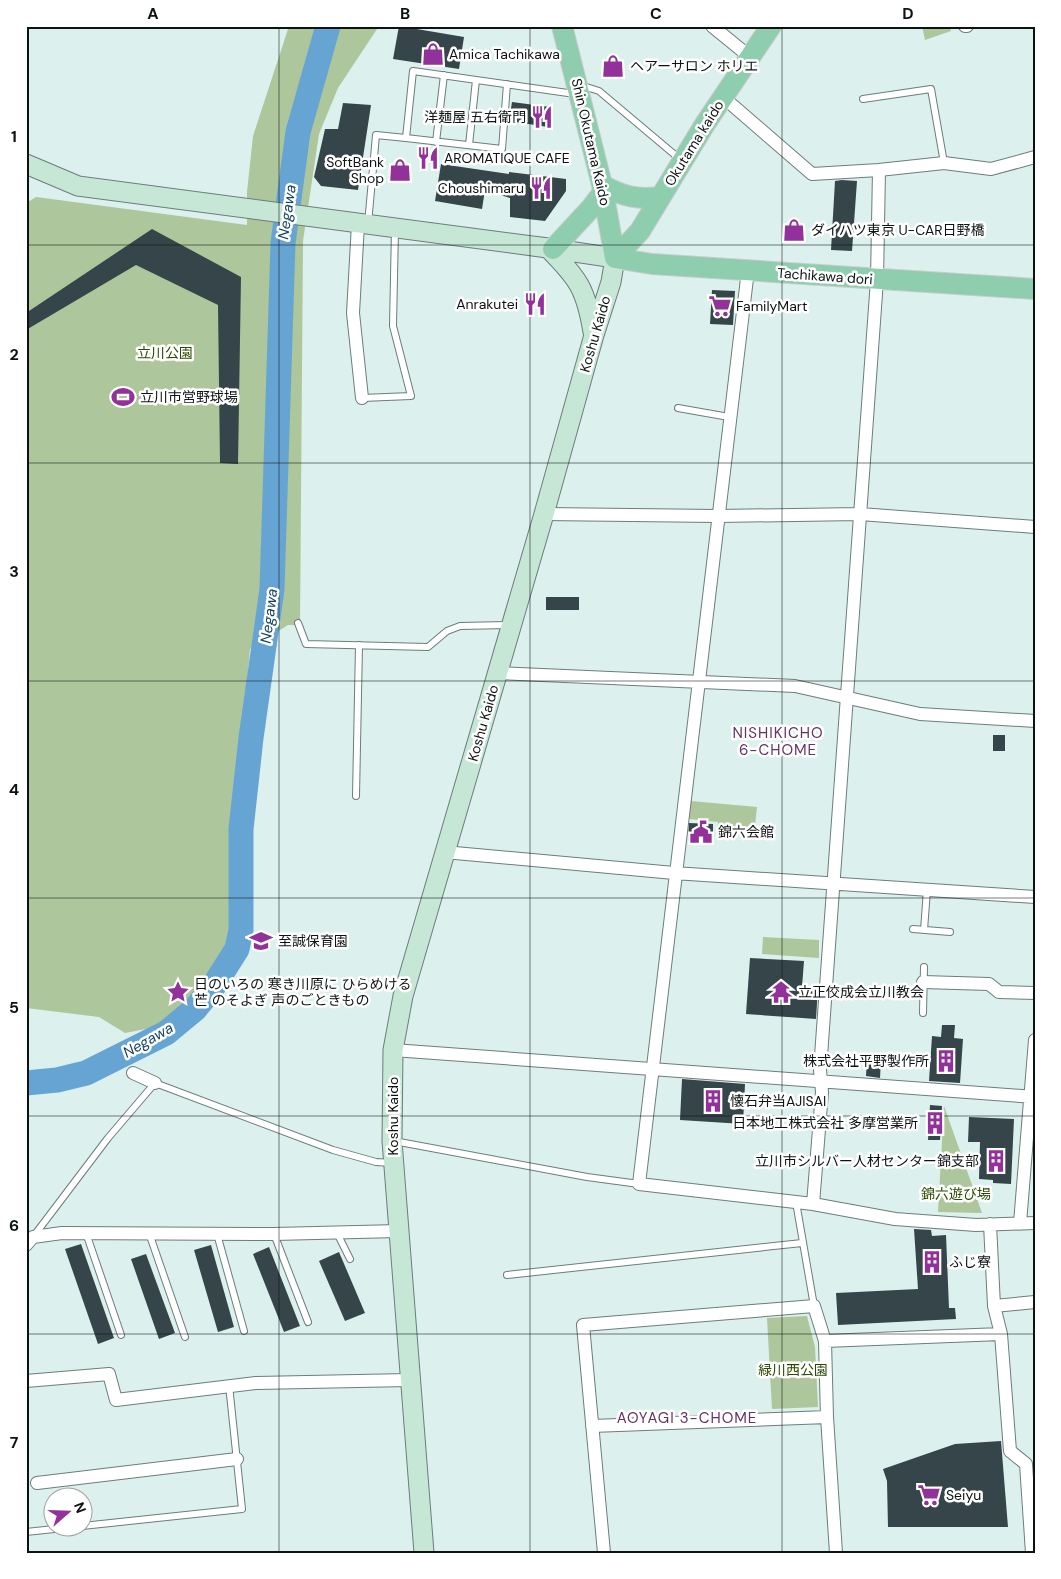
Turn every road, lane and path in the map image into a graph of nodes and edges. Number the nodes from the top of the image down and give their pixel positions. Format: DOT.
graph roads {
  1 [pos="562,26"];
  2 [pos="712,26"];
  3 [pos="771,26"];
  4 [pos="750,57"];
  5 [pos="444,75"];
  6 [pos="476,80"];
  7 [pos="507,84"];
  8 [pos="578,89"];
  9 [pos="723,97"];
  10 [pos="863,99"];
  11 [pos="406,138"];
  12 [pos="436,142"];
  13 [pos="468,145"];
  14 [pos="1035,157"];
  15 [pos="682,161"];
  16 [pos="944,163"];
  17 [pos="26,164"];
  18 [pos="879,170"];
  19 [pos="603,188"];
  20 [pos="659,197"];
  21 [pos="363,224"];
  22 [pos="395,228"];
  23 [pos="550,248"];
  24 [pos="615,258"];
  25 [pos="748,270"];
  26 [pos="877,280"];
  27 [pos="1035,289"];
  28 [pos="594,335"];
  29 [pos="362,398"];
  30 [pos="678,408"];
  31 [pos="729,417"];
  32 [pos="544,514"];
  33 [pos="860,514"];
  34 [pos="718,516"];
  35 [pos="1035,527"];
  36 [pos="298,623"];
  37 [pos="512,625"];
  38 [pos="359,646"];
  39 [pos="497,673"];
  40 [pos="700,680"];
  41 [pos="849,698"];
  42 [pos="1035,721"];
  43 [pos="356,796"];
  44 [pos="444,852"];
  45 [pos="674,873"];
  46 [pos="836,884"];
  47 [pos="927,890"];
  48 [pos="1035,897"];
  49 [pos="914,929"];
  50 [pos="924,930"];
  51 [pos="950,932"];
  52 [pos="924,967"];
  53 [pos="923,982"];
  54 [pos="1035,993"];
  55 [pos="923,1013"];
  56 [pos="1035,1040"];
  57 [pos="393,1050"];
  58 [pos="653,1070"];
  59 [pos="133,1073"];
  60 [pos="821,1082"];
  61 [pos="155,1083"];
  62 [pos="1033,1097"];
  63 [pos="392,1141"];
  64 [pos="393,1163"];
  65 [pos="639,1184"];
  66 [pos="796,1202"];
  67 [pos="813,1204"];
  68 [pos="1020,1222"];
  69 [pos="1035,1223"];
  70 [pos="990,1224"];
  71 [pos="399,1231"];
  72 [pos="86,1233"];
  73 [pos="149,1233"];
  74 [pos="337,1233"];
  75 [pos="217,1234"];
  76 [pos="274,1234"];
  77 [pos="30,1241"];
  78 [pos="802,1244"];
  79 [pos="350,1259"];
  80 [pos="507,1275"];
  81 [pos="1035,1302"];
  82 [pos="814,1306"];
  83 [pos="994,1306"];
  84 [pos="308,1322"];
  85 [pos="244,1331"];
  86 [pos="121,1334"];
  87 [pos="1001,1334"];
  88 [pos="185,1337"];
  89 [pos="825,1341"];
  90 [pos="409,1380"];
  91 [pos="26,1381"];
  92 [pos="229,1386"];
  93 [pos="827,1417"];
  94 [pos="592,1426"];
  95 [pos="236,1458"];
  96 [pos="37,1483"];
  97 [pos="26,1532"];
  98 [pos="424,1553"];
  99 [pos="604,1553"];
  100 [pos="836,1553"];
  101 [pos="1032,1553"];
  1 -- 8 [label="main road, Shin Okutama Kaido"];
  2 -- 4 [label="street"];
  3 -- 4 [label="main road, Okutama kaido"];
  4 -- 9 [label="main road, Okutama kaido"];
  5 -- 6 [label="lane"];
  5 -- 11 [label="lane"];
  5 -- 12 [label="lane"];
  6 -- 7 [label="lane"];
  6 -- 13 [label="lane"];
  7 -- 8 [label="lane"];
  7 -- 13 [label="lane"];
  8 -- 15 [label="lane"];
  8 -- 19 [label="main road, Shin Okutama Kaido"];
  9 -- 15 [label="main road, Okutama kaido"];
  9 -- 18 [label="street"];
  10 -- 16 [label="lane"];
  11 -- 12 [label="lane"];
  11 -- 21 [label="lane"];
  12 -- 13 [label="lane"];
  14 -- 16 [label="street"];
  15 -- 20 [label="main road, Okutama kaido"];
  16 -- 18 [label="street"];
  17 -- 21 [label="main road"];
  18 -- 26 [label="street"];
  19 -- 20 [label="main road"];
  19 -- 23 [label="main road"];
  19 -- 24 [label="main road, Shin Okutama Kaido"];
  20 -- 24 [label="main road, Okutama kaido"];
  21 -- 22 [label="main road"];
  21 -- 29 [label="street"];
  22 -- 23 [label="main road"];
  22 -- 29 [label="lane"];
  23 -- 24 [label="main road"];
  23 -- 28 [label="main road"];
  24 -- 25 [label="main road, Tachikawa dori"];
  24 -- 28 [label="main road, Koshu Kaido"];
  25 -- 26 [label="main road, Tachikawa dori"];
  25 -- 31 [label="street"];
  26 -- 27 [label="main road, Tachikawa dori"];
  26 -- 33 [label="street"];
  28 -- 32 [label="main road, Koshu Kaido"];
  30 -- 31 [label="lane"];
  31 -- 34 [label="street"];
  32 -- 34 [label="street"];
  32 -- 37 [label="main road, Koshu Kaido"];
  33 -- 34 [label="street"];
  33 -- 35 [label="street"];
  33 -- 41 [label="street"];
  34 -- 40 [label="street"];
  36 -- 38 [label="lane"];
  37 -- 38 [label="lane"];
  37 -- 39 [label="main road, Koshu Kaido"];
  38 -- 43 [label="lane"];
  39 -- 40 [label="street"];
  39 -- 44 [label="main road, Koshu Kaido"];
  40 -- 41 [label="street"];
  40 -- 45 [label="street"];
  41 -- 42 [label="street"];
  41 -- 46 [label="street"];
  44 -- 45 [label="street"];
  44 -- 57 [label="main road, Koshu Kaido"];
  45 -- 46 [label="street"];
  45 -- 58 [label="street"];
  46 -- 47 [label="street"];
  46 -- 60 [label="street"];
  47 -- 48 [label="street"];
  47 -- 50 [label="lane"];
  49 -- 50 [label="lane"];
  50 -- 51 [label="lane"];
  52 -- 53 [label="lane"];
  53 -- 54 [label="street"];
  53 -- 55 [label="lane"];
  56 -- 62 [label="street"];
  57 -- 58 [label="street"];
  57 -- 63 [label="main road, Koshu Kaido"];
  58 -- 60 [label="street"];
  58 -- 65 [label="street"];
  59 -- 61 [label="street"];
  60 -- 62 [label="street"];
  60 -- 67 [label="street"];
  61 -- 64 [label="lane"];
  61 -- 77 [label="lane"];
  62 -- 68 [label="street"];
  63 -- 64 [label="main road, Koshu Kaido"];
  63 -- 65 [label="lane"];
  64 -- 71 [label="main road, Koshu Kaido"];
  65 -- 66 [label="street"];
  66 -- 67 [label="street"];
  66 -- 78 [label="lane"];
  67 -- 70 [label="street"];
  68 -- 69 [label="street"];
  68 -- 70 [label="street"];
  70 -- 83 [label="street"];
  71 -- 74 [label="street"];
  71 -- 90 [label="main road, Koshu Kaido"];
  72 -- 73 [label="street"];
  72 -- 77 [label="street"];
  72 -- 86 [label="lane"];
  73 -- 75 [label="street"];
  73 -- 88 [label="lane"];
  74 -- 76 [label="street"];
  74 -- 79 [label="lane"];
  75 -- 76 [label="street"];
  75 -- 85 [label="lane"];
  76 -- 84 [label="lane"];
  78 -- 80 [label="lane"];
  78 -- 82 [label="lane"];
  81 -- 83 [label="street"];
  82 -- 89 [label="street"];
  82 -- 94 [label="street"];
  83 -- 87 [label="street"];
  87 -- 89 [label="street"];
  87 -- 101 [label="street"];
  89 -- 93 [label="street"];
  90 -- 92 [label="street"];
  90 -- 98 [label="main road, Koshu Kaido"];
  91 -- 92 [label="street"];
  92 -- 95 [label="lane"];
  93 -- 94 [label="street"];
  93 -- 100 [label="street"];
  94 -- 99 [label="street"];
  95 -- 96 [label="street"];
  95 -- 97 [label="lane"];
}
